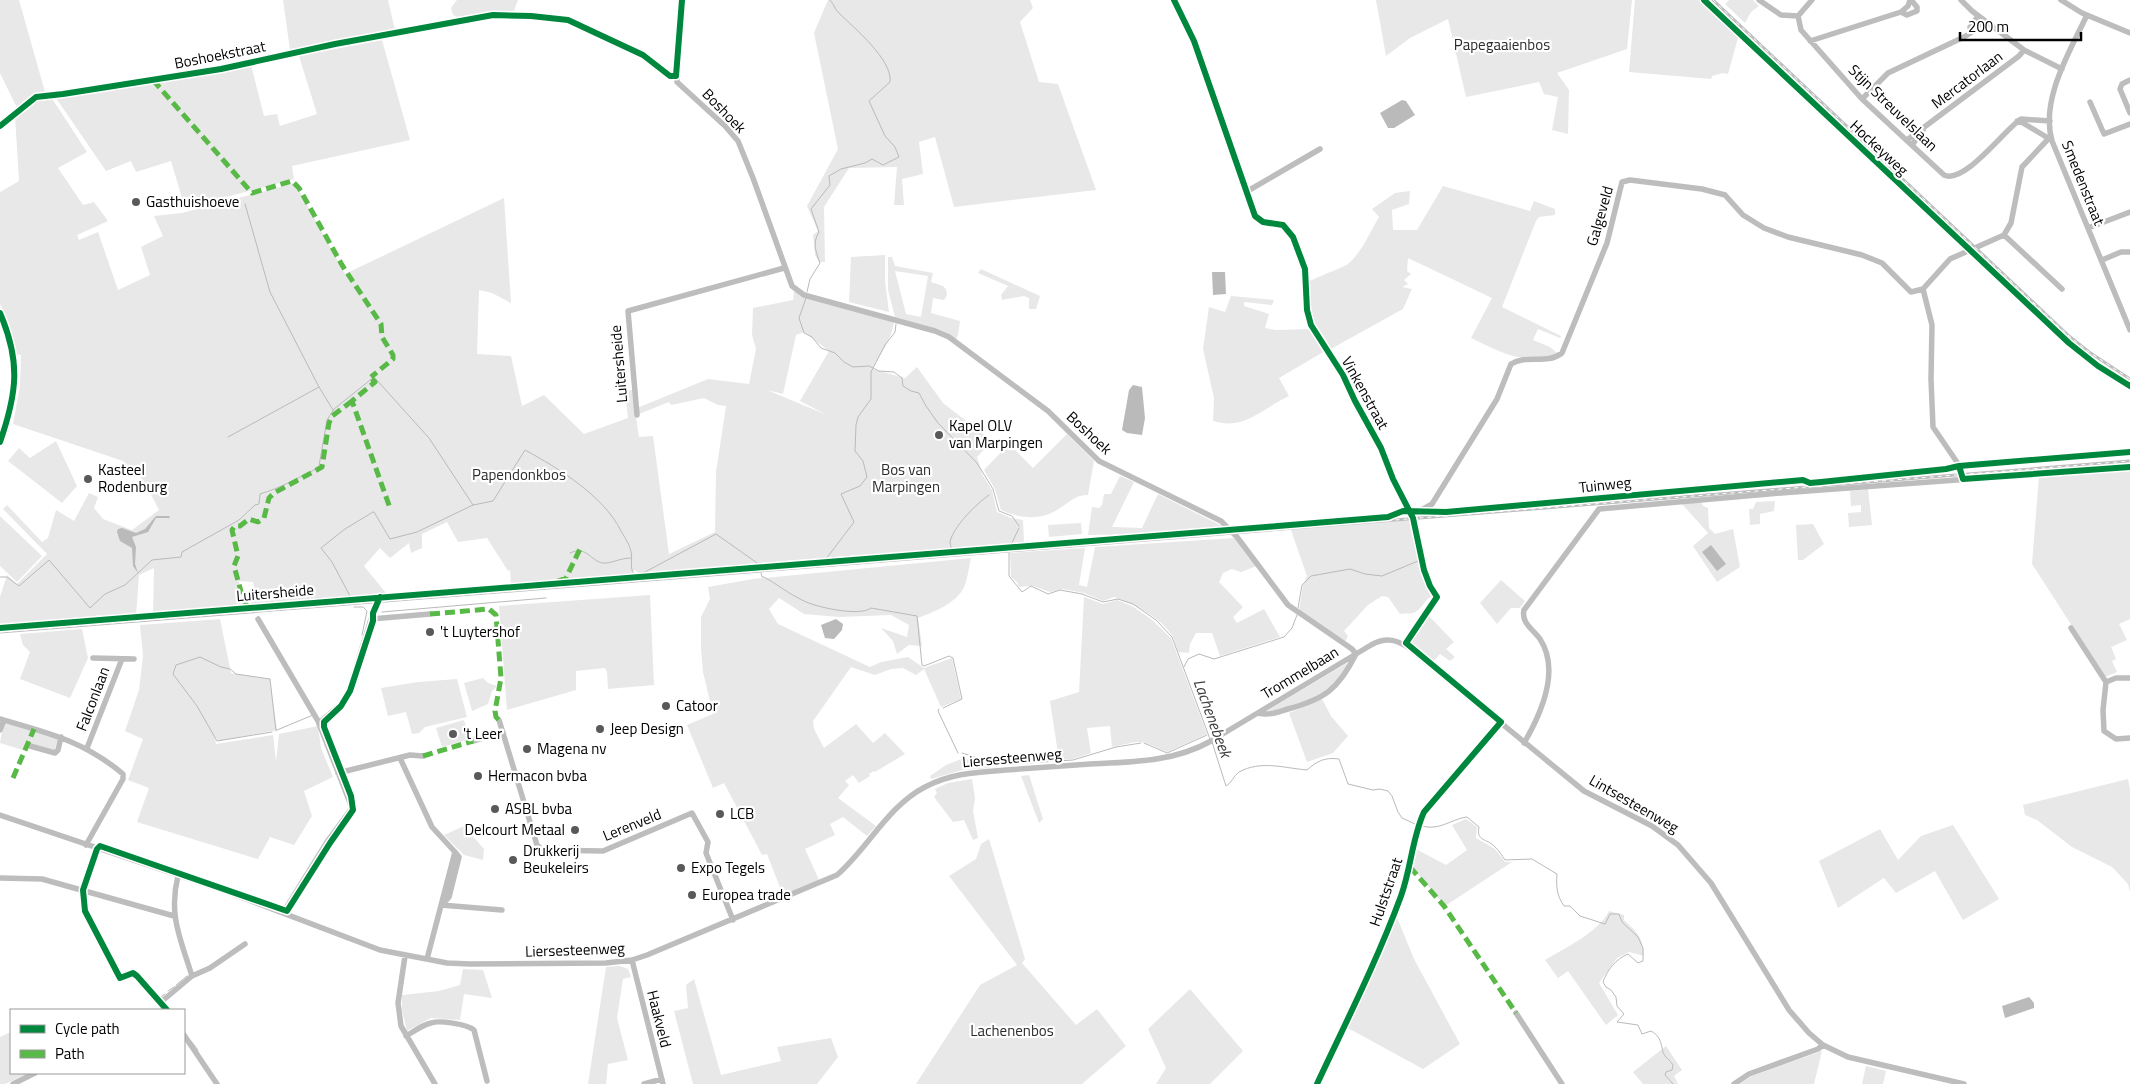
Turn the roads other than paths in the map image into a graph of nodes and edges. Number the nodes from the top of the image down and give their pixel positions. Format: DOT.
graph roads {
  1 [pos="682,0"];
  2 [pos="1174,0"];
  3 [pos="1704,0"];
  4 [pos="1759,0"];
  5 [pos="1812,0"];
  6 [pos="1910,0"];
  7 [pos="1961,0"];
  8 [pos="2061,0"];
  9 [pos="1901,12"];
  10 [pos="2087,15"];
  11 [pos="1798,16"];
  12 [pos="1978,16"];
  13 [pos="1983,20"];
  14 [pos="1971,31"];
  15 [pos="2130,33"];
  16 [pos="1743,36"];
  17 [pos="1810,41"];
  18 [pos="2024,50"];
  19 [pos="1772,64"];
  20 [pos="2062,69"];
  21 [pos="676,76"];
  22 [pos="2130,80"];
  23 [pos="1862,99"];
  24 [pos="2090,102"];
  25 [pos="2130,113"];
  26 [pos="2017,121"];
  27 [pos="2050,121"];
  28 [pos="2130,124"];
  29 [pos="0,126"];
  30 [pos="2049,137"];
  31 [pos="1910,143"];
  32 [pos="1320,149"];
  33 [pos="1246,192"];
  34 [pos="2130,212"];
  35 [pos="2088,228"];
  36 [pos="2004,234"];
  37 [pos="1970,250"];
  38 [pos="2130,252"];
  39 [pos="2102,260"];
  40 [pos="784,268"];
  41 [pos="1923,289"];
  42 [pos="2062,289"];
  43 [pos="0,313"];
  44 [pos="2130,330"];
  45 [pos="637,415"];
  46 [pos="0,442"];
  47 [pos="2130,467"];
  48 [pos="1963,479"];
  49 [pos="1803,480"];
  50 [pos="1410,511"];
  51 [pos="1420,511"];
  52 [pos="551,583"];
  53 [pos="380,597"];
  54 [pos="430,614"];
  55 [pos="258,619"];
  56 [pos="371,619"];
  57 [pos="0,628"];
  58 [pos="2071,628"];
  59 [pos="1404,645"];
  60 [pos="1356,654"];
  61 [pos="93,658"];
  62 [pos="122,659"];
  63 [pos="134,659"];
  64 [pos="2130,678"];
  65 [pos="2106,682"];
  66 [pos="1258,713"];
  67 [pos="2,719"];
  68 [pos="499,720"];
  69 [pos="319,723"];
  70 [pos="1500,723"];
  71 [pos="0,730"];
  72 [pos="503,732"];
  73 [pos="61,737"];
  74 [pos="2130,738"];
  75 [pos="473,741"];
  76 [pos="1524,743"];
  77 [pos="30,746"];
  78 [pos="87,748"];
  79 [pos="423,756"];
  80 [pos="400,758"];
  81 [pos="338,773"];
  82 [pos="0,815"];
  83 [pos="86,844"];
  84 [pos="97,849"];
  85 [pos="178,876"];
  86 [pos="0,878"];
  87 [pos="83,890"];
  88 [pos="441,905"];
  89 [pos="502,910"];
  90 [pos="283,913"];
  91 [pos="174,916"];
  92 [pos="733,920"];
  93 [pos="245,944"];
  94 [pos="405,956"];
  95 [pos="426,959"];
  96 [pos="632,960"];
  97 [pos="192,976"];
  98 [pos="163,1007"];
  99 [pos="1516,1013"];
  100 [pos="185,1036"];
  101 [pos="406,1036"];
  102 [pos="1823,1045"];
  103 [pos="34,1074"];
  104 [pos="487,1081"];
  105 [pos="662,1082"];
  106 [pos="13,1084"];
  107 [pos="217,1084"];
  108 [pos="435,1084"];
  109 [pos="644,1084"];
  110 [pos="1317,1084"];
  111 [pos="1562,1084"];
  112 [pos="1734,1084"];
  113 [pos="1964,1084"];
  1 -- 21 [label="street"];
  2 -- 33 [label="street, Vinkenstraat"];
  3 -- 16 [label="street"];
  4 -- 11 [label="street"];
  5 -- 11 [label="street"];
  6 -- 9 [label="street"];
  6 -- 9 [label="street"];
  7 -- 12 [label="street"];
  8 -- 10 [label="street"];
  9 -- 17 [label="street"];
  10 -- 15 [label="street"];
  10 -- 20 [label="street, Smedenstraat"];
  11 -- 17 [label="street, Stijn Streuvelslaan"];
  12 -- 13 [label="street"];
  12 -- 14 [label="street"];
  13 -- 14 [label="street"];
  13 -- 18 [label="street"];
  14 -- 23 [label="street"];
  17 -- 23 [label="street, Stijn Streuvelslaan"];
  18 -- 20 [label="street"];
  18 -- 31 [label="street, Mercatorlaan"];
  19 -- 37 [label="street, Hockeyweg"];
  20 -- 27 [label="street, Smedenstraat"];
  21 -- 29 [label="street, Boshoekstraat"];
  21 -- 40 [label="street, Boshoek"];
  22 -- 25 [label="street"];
  23 -- 31 [label="street, Stijn Streuvelslaan"];
  24 -- 28 [label="street"];
  26 -- 27 [label="street"];
  26 -- 30 [label="street"];
  26 -- 31 [label="street, Stijn Streuvelslaan"];
  27 -- 30 [label="street, Smedenstraat"];
  30 -- 35 [label="street, Smedenstraat"];
  30 -- 36 [label="street"];
  32 -- 33 [label="street"];
  33 -- 50 [label="street, Vinkenstraat"];
  34 -- 35 [label="street"];
  35 -- 39 [label="street, Smedenstraat"];
  36 -- 37 [label="street"];
  36 -- 42 [label="street"];
  37 -- 41 [label="street"];
  38 -- 39 [label="street"];
  39 -- 44 [label="street, Smedenstraat"];
  40 -- 45 [label="street, Luitersheide"];
  40 -- 60 [label="street, Boshoek"];
  41 -- 48 [label="street"];
  41 -- 51 [label="street, Galgeveld"];
  43 -- 46 [label="street"];
  47 -- 48 [label="street, Tuinweg"];
  48 -- 76 [label="street, Tuinweg"];
  49 -- 51 [label="street, Tuinweg"];
  50 -- 51 [label="street, Tuinweg"];
  50 -- 59 [label="street, Vinkenstraat"];
  52 -- 53 [label="street, Luitersheide"];
  53 -- 56 [label="street"];
  53 -- 57 [label="street, Luitersheide"];
  54 -- 56 [label="street"];
  55 -- 69 [label="street"];
  56 -- 69 [label="street"];
  58 -- 65 [label="street"];
  59 -- 60 [label="street, Lintsesteenweg"];
  59 -- 70 [label="street, Lintsesteenweg"];
  60 -- 66 [label="street, Trommelbaan"];
  60 -- 66 [label="street"];
  61 -- 62 [label="street, Falconlaan"];
  62 -- 63 [label="street, Falconlaan"];
  62 -- 78 [label="street, Falconlaan"];
  64 -- 65 [label="street"];
  65 -- 74 [label="street"];
  66 -- 92 [label="street, Liersesteenweg"];
  67 -- 71 [label="street"];
  67 -- 73 [label="street"];
  68 -- 72 [label="street, Lerenveld"];
  69 -- 81 [label="street"];
  70 -- 76 [label="street, Lintsesteenweg"];
  70 -- 110 [label="street, Hulststraat"];
  72 -- 75 [label="street"];
  72 -- 92 [label="street, Lerenveld"];
  73 -- 77 [label="street"];
  73 -- 78 [label="street"];
  76 -- 102 [label="street, Lintsesteenweg"];
  78 -- 83 [label="street"];
  79 -- 80 [label="street"];
  80 -- 81 [label="street"];
  80 -- 88 [label="street"];
  81 -- 90 [label="street"];
  82 -- 83 [label="street, Liersesteenweg"];
  83 -- 84 [label="street, Liersesteenweg"];
  84 -- 85 [label="street, Liersesteenweg"];
  84 -- 87 [label="street"];
  85 -- 90 [label="street, Liersesteenweg"];
  85 -- 91 [label="street"];
  86 -- 87 [label="street"];
  87 -- 91 [label="street"];
  87 -- 98 [label="street"];
  88 -- 89 [label="street"];
  88 -- 95 [label="street"];
  90 -- 94 [label="street, Liersesteenweg"];
  91 -- 97 [label="street"];
  92 -- 96 [label="street, Liersesteenweg"];
  93 -- 97 [label="street"];
  94 -- 95 [label="street, Liersesteenweg"];
  94 -- 101 [label="street"];
  95 -- 96 [label="street, Liersesteenweg"];
  96 -- 105 [label="street, Haakveld"];
  97 -- 98 [label="street"];
  99 -- 111 [label="street"];
  100 -- 107 [label="street"];
  101 -- 104 [label="street"];
  101 -- 108 [label="street"];
  102 -- 112 [label="street"];
  102 -- 113 [label="street, Lintsesteenweg"];
  103 -- 106 [label="street"];
  105 -- 109 [label="street"];
}
